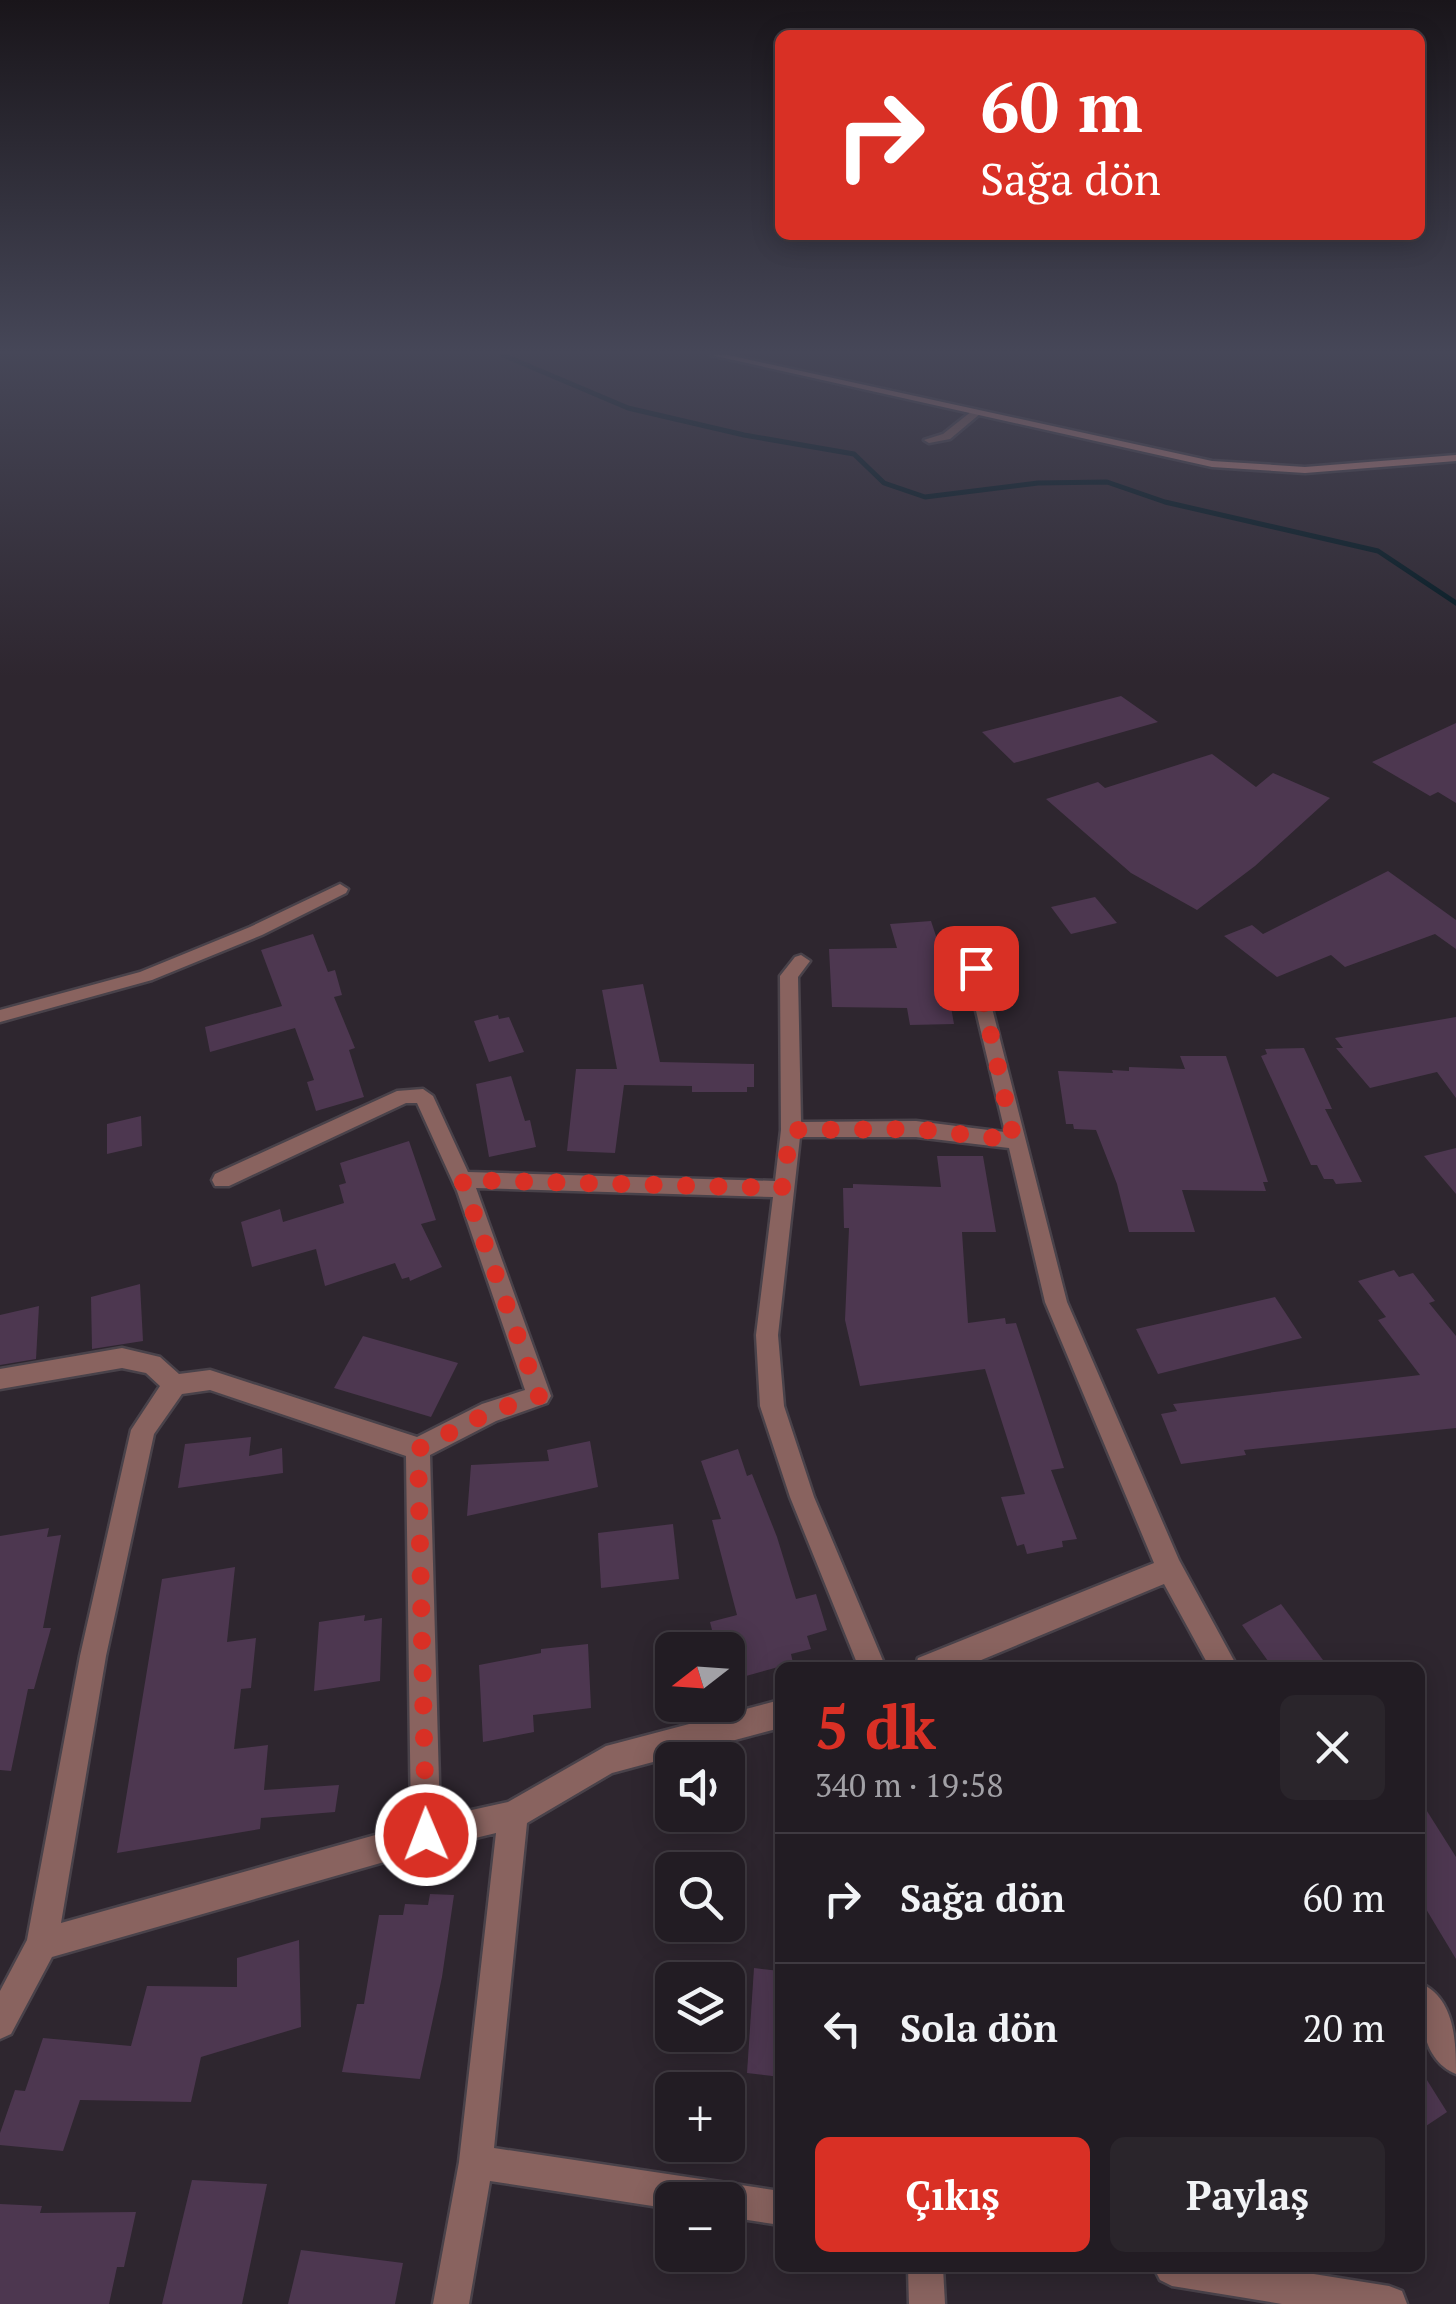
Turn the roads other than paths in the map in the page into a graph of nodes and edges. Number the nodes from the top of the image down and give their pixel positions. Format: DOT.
graph roads {
  1 [pos="1221,463"];
  2 [pos="1399,463"];
  3 [pos="340,889"];
  4 [pos="801,961"];
  5 [pos="976,968"];
  6 [pos="0,1016"];
  7 [pos="791,1130"];
  8 [pos="1014,1140"];
  9 [pos="222,1180"];
  10 [pos="462,1180"];
  11 [pos="782,1188"];
  12 [pos="0,1379"];
  13 [pos="174,1385"];
  14 [pos="418,1449"];
  15 [pos="1170,1568"];
  16 [pos="871,1662"];
  17 [pos="943,1662"];
  18 [pos="1222,1662"];
  19 [pos="775,1715"];
  20 [pos="513,1815"];
  21 [pos="426,1835"];
  22 [pos="42,1944"];
  23 [pos="1425,2007"];
  24 [pos="0,2023"];
  25 [pos="1456,2058"];
  26 [pos="476,2162"];
  27 [pos="775,2207"];
  28 [pos="926,2272"];
  29 [pos="1196,2272"];
  30 [pos="451,2304"];
  31 [pos="927,2304"];
  32 [pos="1388,2304"];
  1 -- 2 [label="street"];
  3 -- 6 [label="street"];
  4 -- 7 [label="street"];
  5 -- 8 [label="street"];
  7 -- 8 [label="street"];
  7 -- 11 [label="street"];
  8 -- 15 [label="street"];
  9 -- 10 [label="street"];
  10 -- 11 [label="street"];
  10 -- 14 [label="street"];
  11 -- 16 [label="street"];
  12 -- 13 [label="street"];
  13 -- 14 [label="street"];
  13 -- 22 [label="street"];
  14 -- 21 [label="street"];
  15 -- 17 [label="street"];
  15 -- 18 [label="street"];
  19 -- 20 [label="street"];
  20 -- 21 [label="street"];
  20 -- 26 [label="street"];
  21 -- 22 [label="street"];
  22 -- 24 [label="street"];
  23 -- 25 [label="street"];
  26 -- 27 [label="street"];
  26 -- 30 [label="street"];
  28 -- 31 [label="street"];
  29 -- 32 [label="street"];
}
